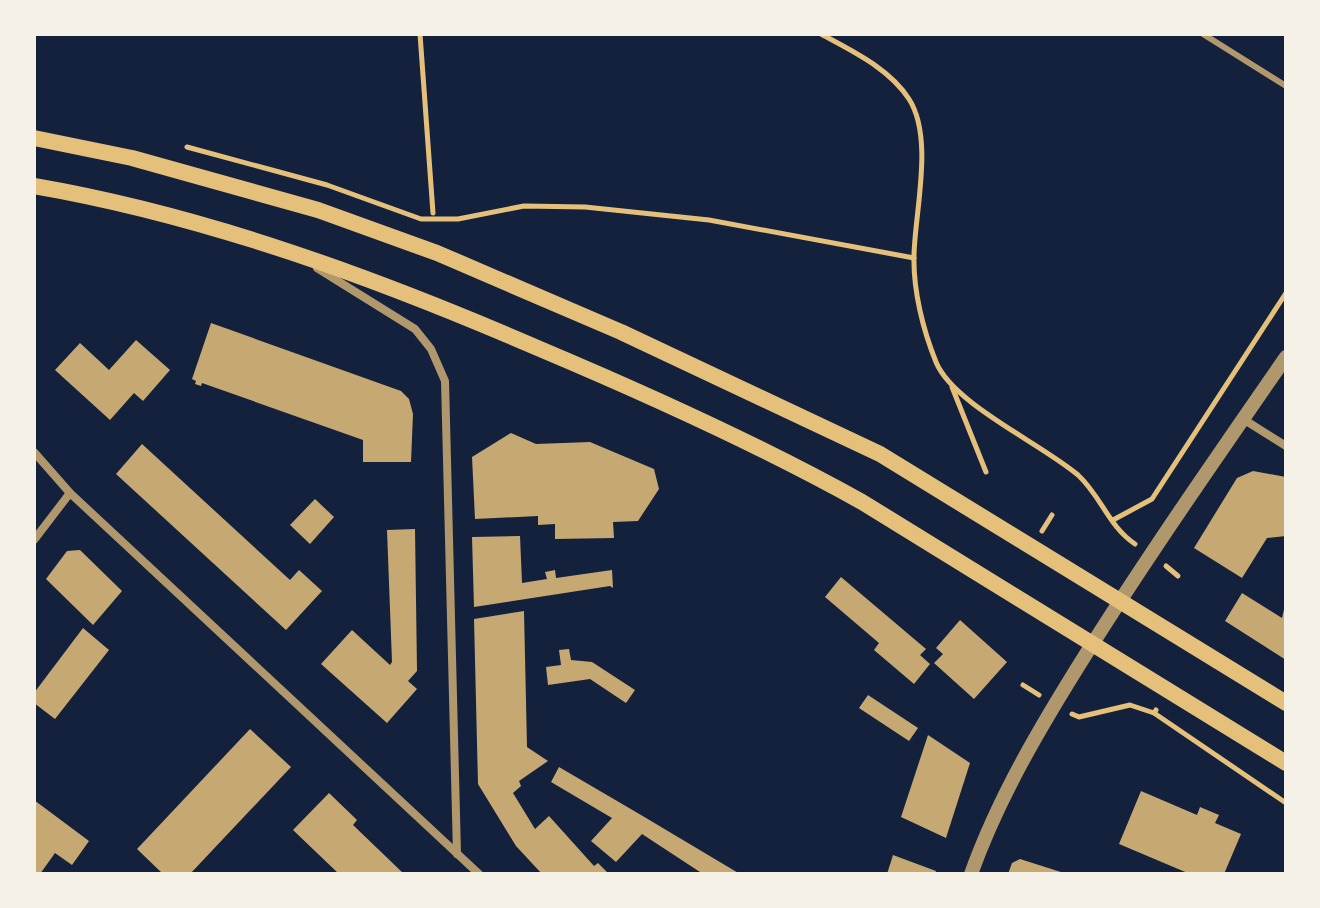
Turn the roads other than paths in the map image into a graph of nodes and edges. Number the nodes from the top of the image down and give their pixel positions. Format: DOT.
graph roads {
  1 [pos="1203,34"];
  2 [pos="1286,86"];
  3 [pos="34,138"];
  4 [pos="34,186"];
  5 [pos="296,254"];
  6 [pos="1286,357"];
  7 [pos="1243,419"];
  8 [pos="1286,446"];
  9 [pos="34,452"];
  10 [pos="70,493"];
  11 [pos="34,540"];
  12 [pos="1120,601"];
  13 [pos="1093,643"];
  14 [pos="1286,703"];
  15 [pos="1286,763"];
  16 [pos="457,854"];
  17 [pos="479,874"];
  18 [pos="971,874"];
  1 -- 2 [label="lane"];
  3 -- 12 [label="main road"];
  4 -- 5 [label="main road"];
  5 -- 13 [label="main road"];
  5 -- 16 [label="street"];
  6 -- 7 [label="street"];
  7 -- 8 [label="street"];
  7 -- 12 [label="street"];
  9 -- 10 [label="street"];
  10 -- 11 [label="street"];
  10 -- 16 [label="street"];
  12 -- 13 [label="street"];
  12 -- 14 [label="main road"];
  13 -- 15 [label="main road"];
  13 -- 18 [label="street"];
  16 -- 17 [label="street"];
}
